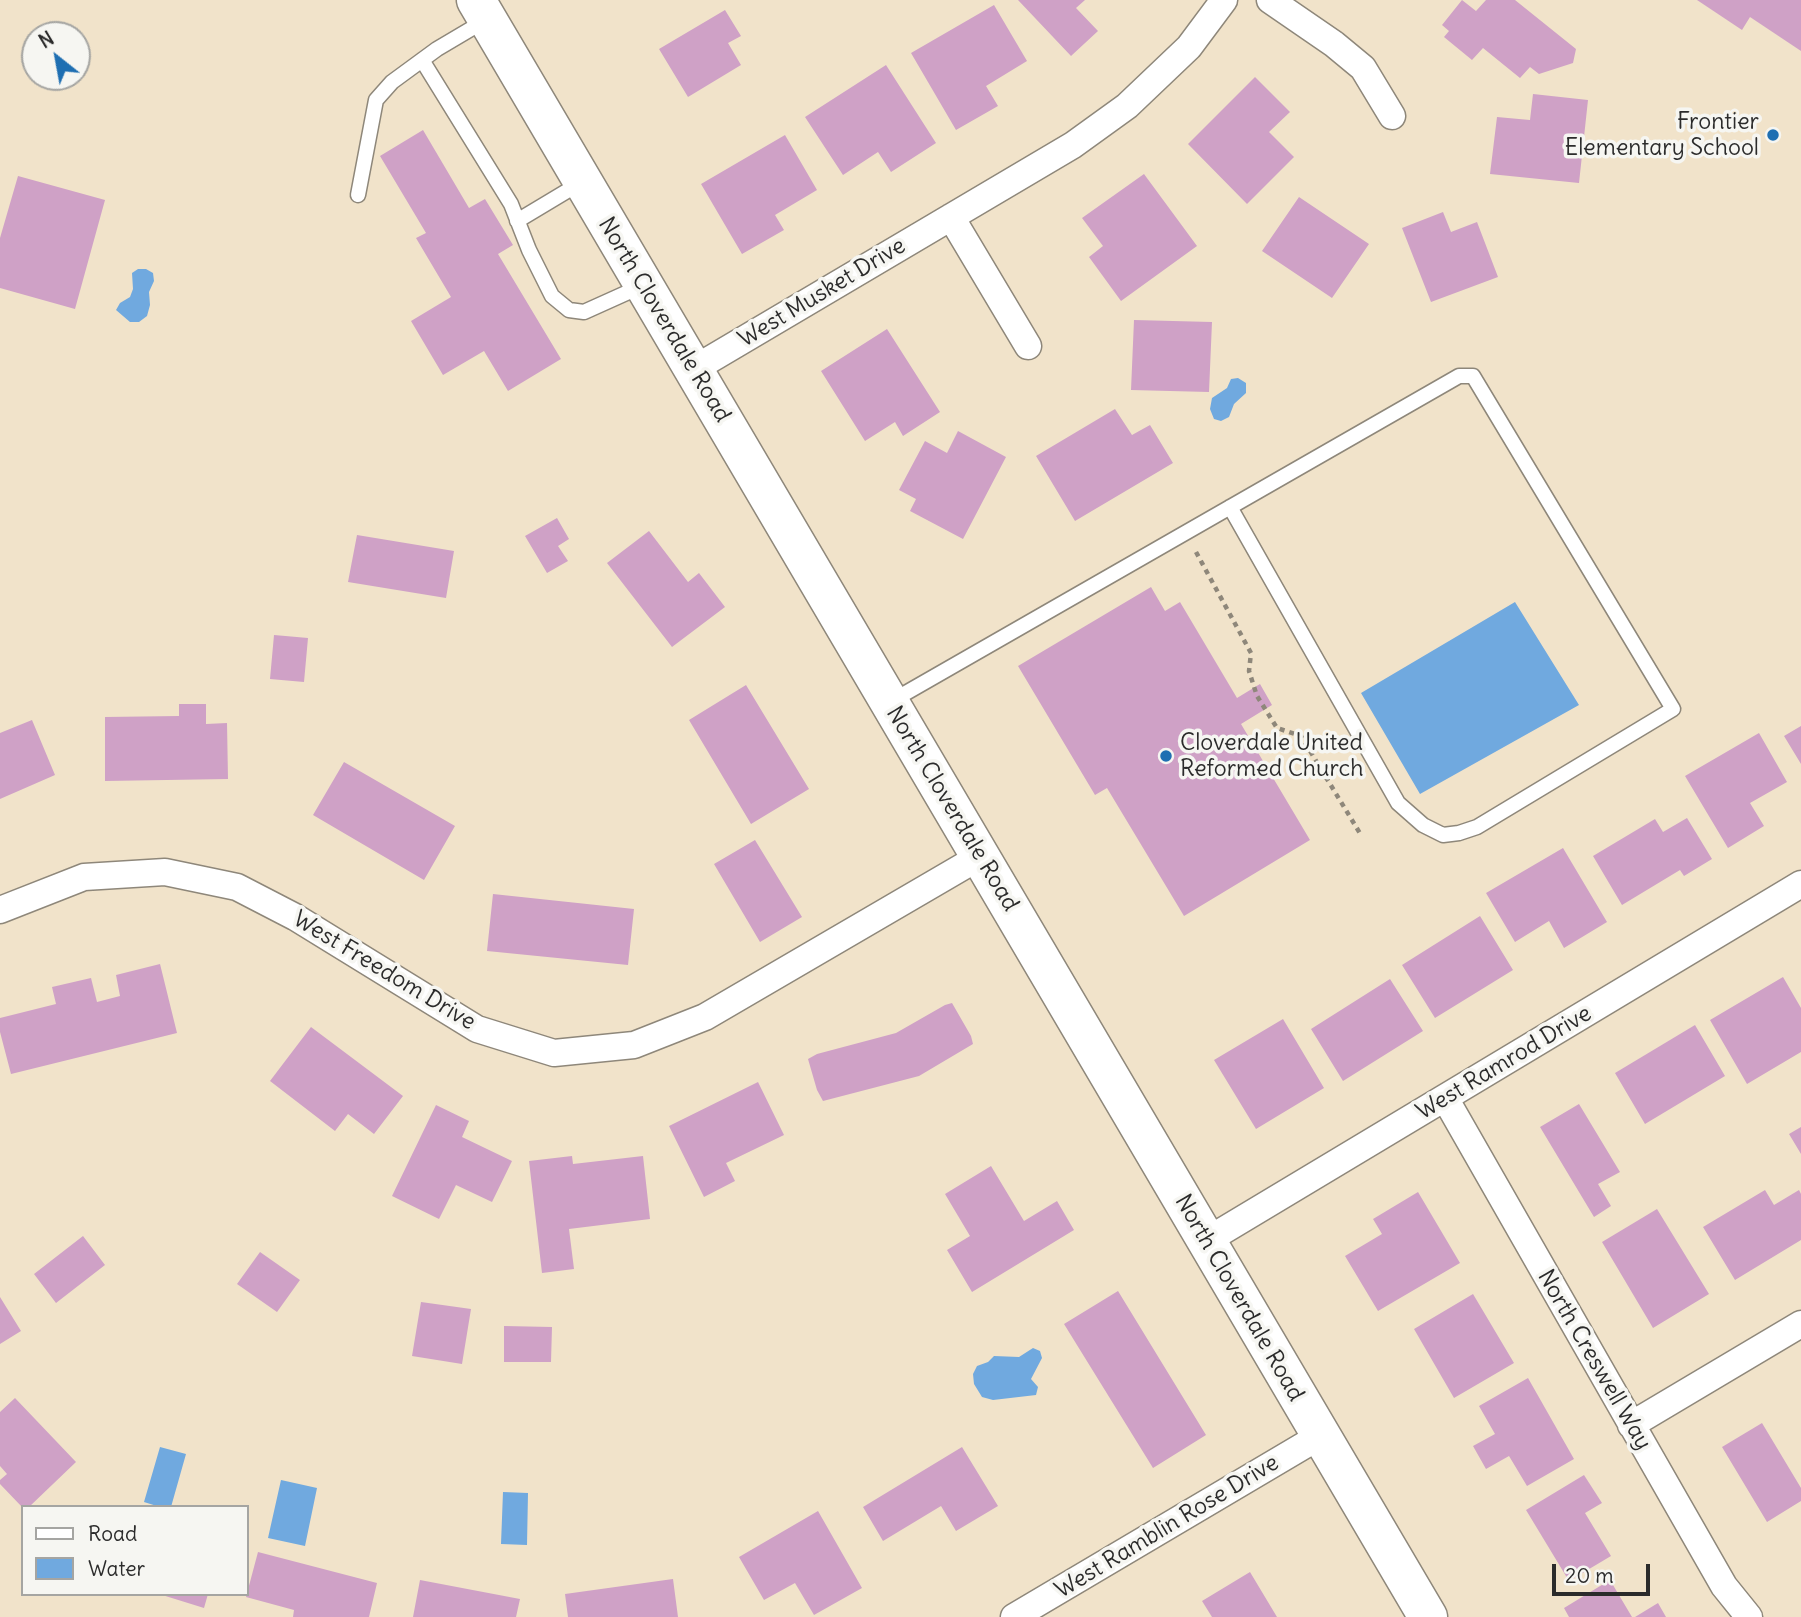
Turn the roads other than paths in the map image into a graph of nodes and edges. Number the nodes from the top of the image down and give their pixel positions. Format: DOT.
graph roads {
  1 [pos="1224,0"];
  2 [pos="1270,0"];
  3 [pos="482,9"];
  4 [pos="422,60"];
  5 [pos="1392,116"];
  6 [pos="583,182"];
  7 [pos="358,195"];
  8 [pos="951,217"];
  9 [pos="517,221"];
  10 [pos="644,285"];
  11 [pos="1028,346"];
  12 [pos="694,369"];
  13 [pos="1230,507"];
  14 [pos="889,703"];
  15 [pos="981,856"];
  16 [pos="1801,884"];
  17 [pos="0,910"];
  18 [pos="1445,1098"];
  19 [pos="1206,1241"];
  20 [pos="1801,1324"];
  21 [pos="1631,1425"];
  22 [pos="1320,1436"];
  23 [pos="1014,1617"];
  24 [pos="1428,1617"];
  25 [pos="1749,1617"];
  1 -- 8 [label="street, West Musket Drive"];
  2 -- 5 [label="street"];
  3 -- 4 [label="lane"];
  3 -- 6 [label="main road, North Cloverdale Road"];
  4 -- 7 [label="lane"];
  4 -- 9 [label="lane"];
  6 -- 9 [label="lane"];
  6 -- 10 [label="main road, North Cloverdale Road"];
  8 -- 11 [label="street"];
  8 -- 12 [label="street, West Musket Drive"];
  9 -- 10 [label="lane"];
  10 -- 12 [label="main road, North Cloverdale Road"];
  12 -- 14 [label="main road, North Cloverdale Road"];
  13 -- 13 [label="lane"];
  13 -- 14 [label="lane"];
  14 -- 15 [label="main road, North Cloverdale Road"];
  15 -- 17 [label="street, West Freedom Drive"];
  15 -- 19 [label="main road, North Cloverdale Road"];
  16 -- 18 [label="street, West Ramrod Drive"];
  18 -- 19 [label="street, West Ramrod Drive"];
  18 -- 21 [label="street, North Creswell Way"];
  19 -- 22 [label="main road, North Cloverdale Road"];
  20 -- 21 [label="street"];
  21 -- 25 [label="street, North Creswell Way"];
  22 -- 23 [label="street, West Ramblin Rose Drive"];
  22 -- 24 [label="main road, North Cloverdale Road"];
}
